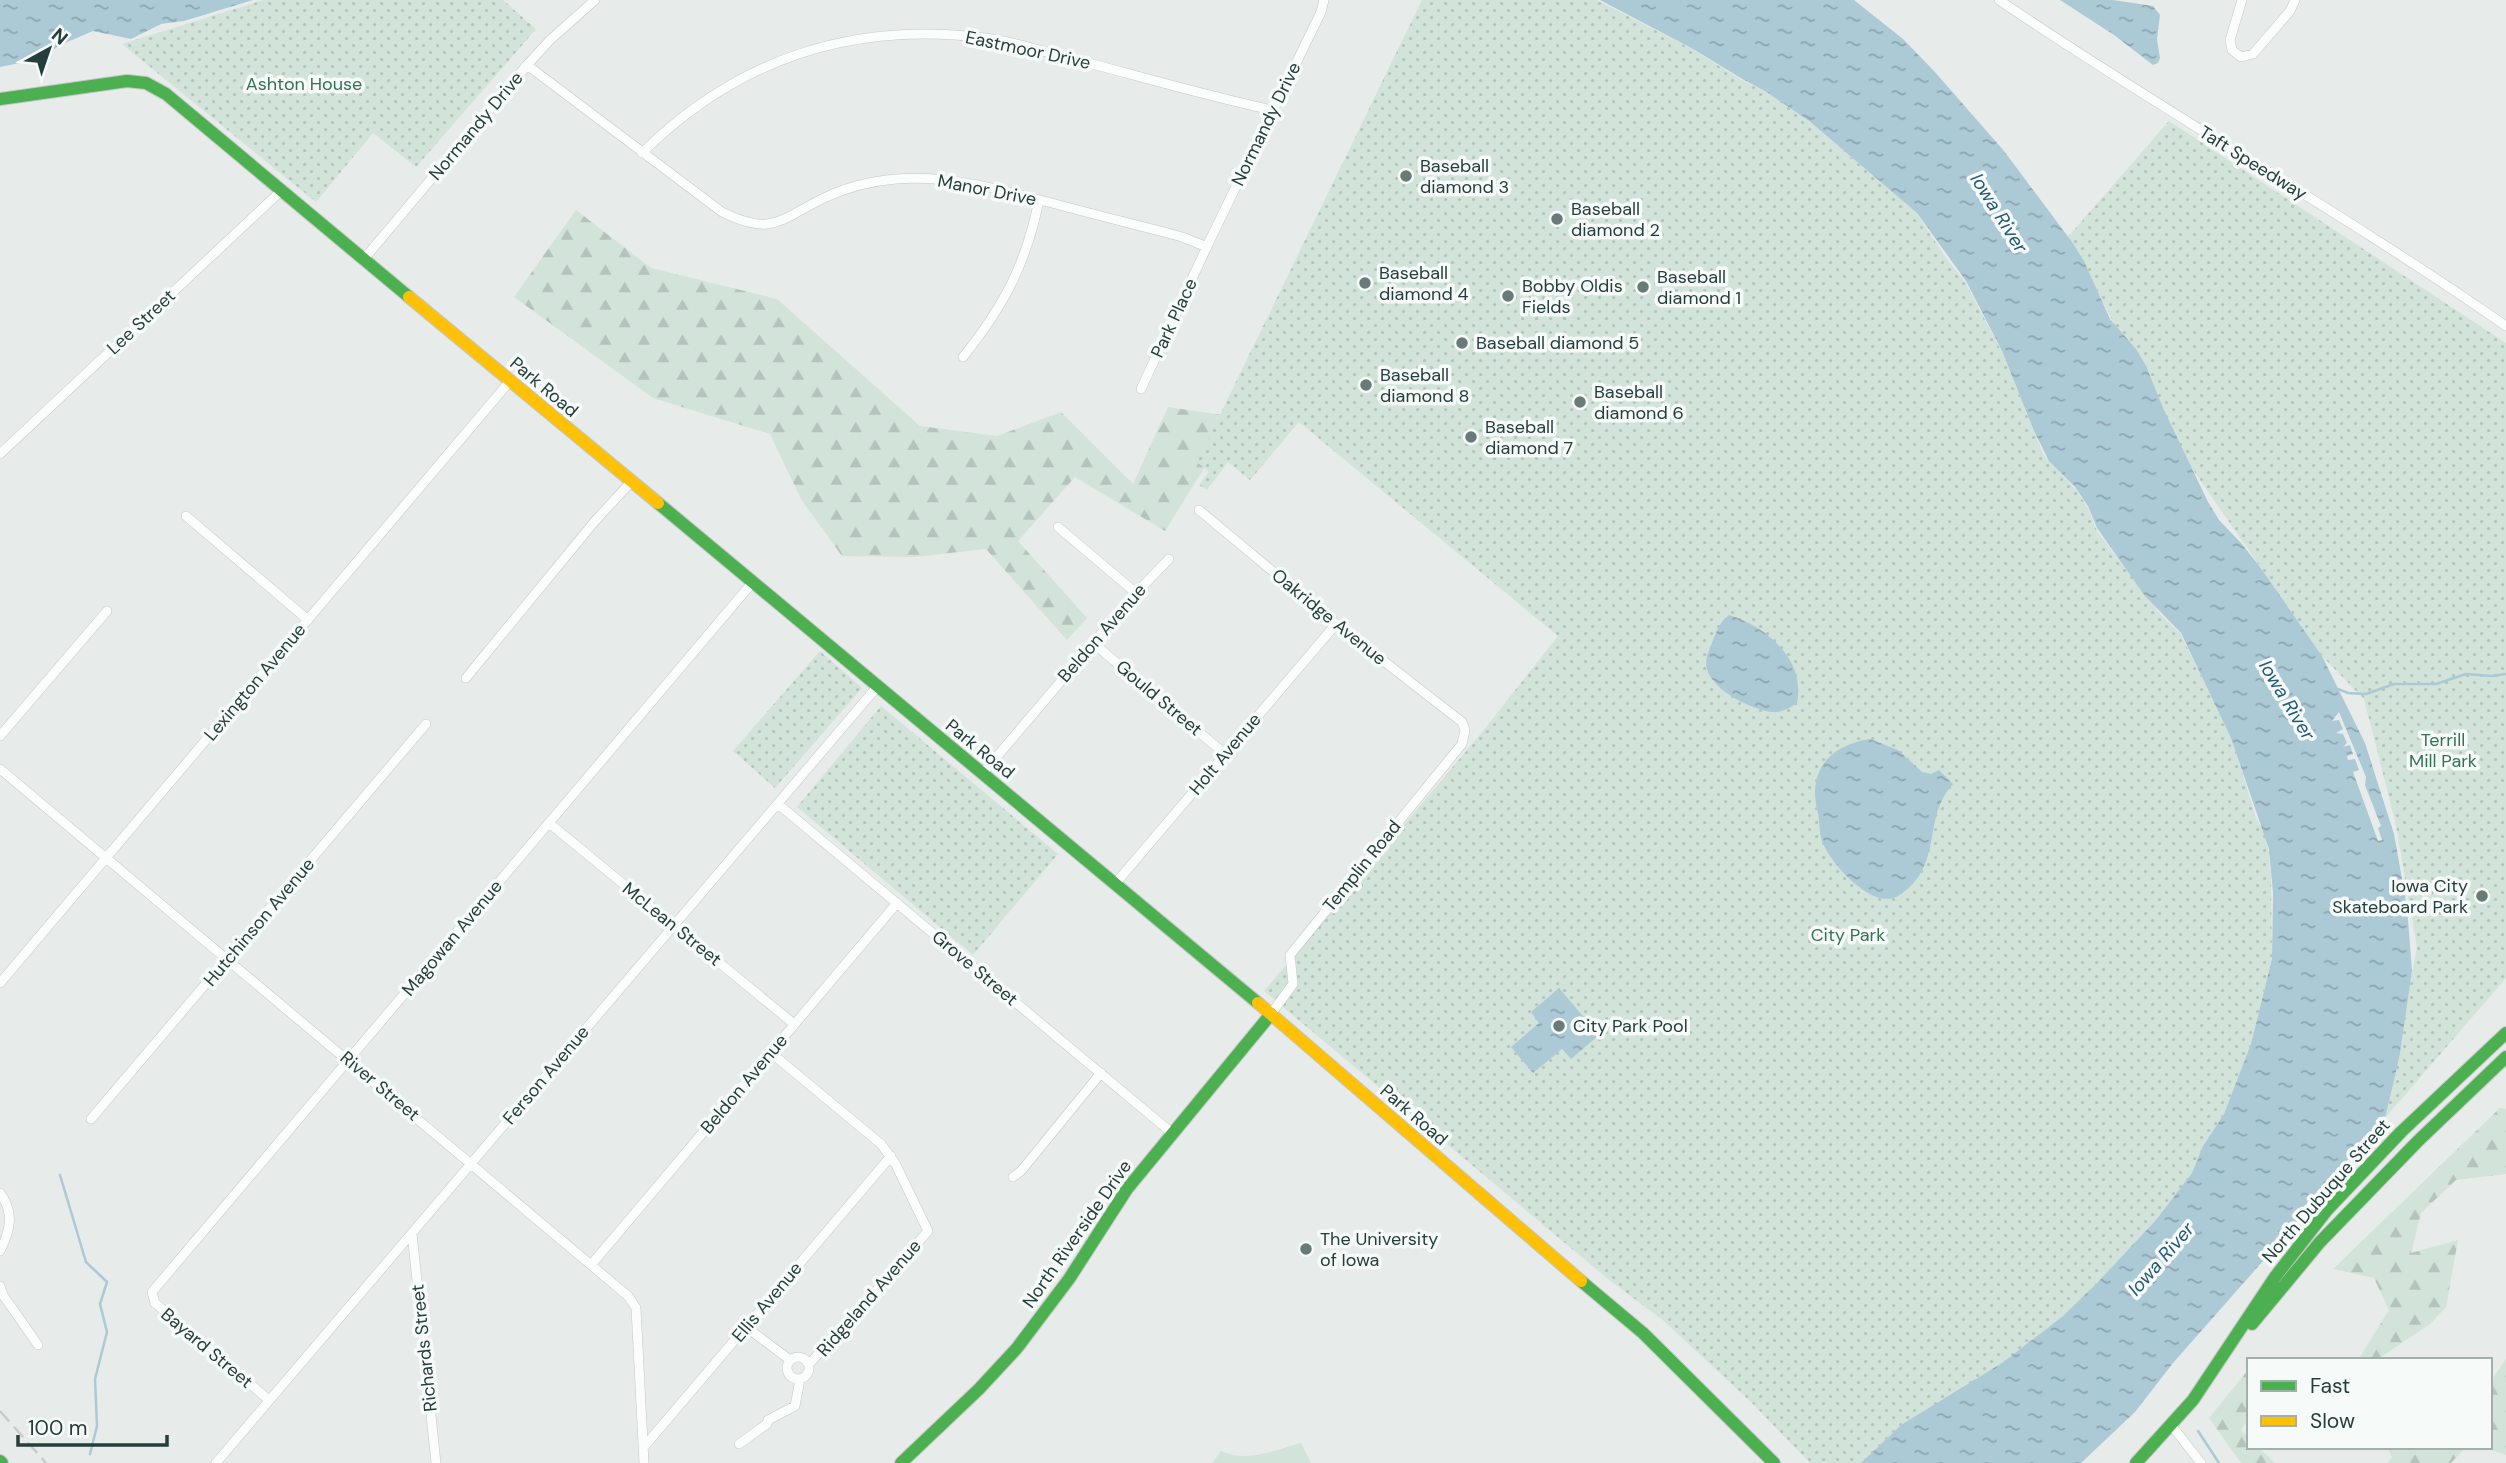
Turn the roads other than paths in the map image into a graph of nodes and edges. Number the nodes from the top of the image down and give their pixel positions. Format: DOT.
graph roads {
  1 [pos="595,0"];
  2 [pos="1324,0"];
  3 [pos="1999,0"];
  4 [pos="2242,0"];
  5 [pos="2295,0"];
  6 [pos="527,65"];
  7 [pos="0,99"];
  8 [pos="1272,110"];
  9 [pos="642,153"];
  10 [pos="282,190"];
  11 [pos="1039,200"];
  12 [pos="1207,247"];
  13 [pos="363,259"];
  14 [pos="2506,326"];
  15 [pos="963,357"];
  16 [pos="510,381"];
  17 [pos="1142,389"];
  18 [pos="0,454"];
  19 [pos="631,482"];
  20 [pos="1199,510"];
  21 [pos="186,516"];
  22 [pos="1058,527"];
  23 [pos="1169,559"];
  24 [pos="752,583"];
  25 [pos="1136,593"];
  26 [pos="107,611"];
  27 [pos="308,620"];
  28 [pos="1336,624"];
  29 [pos="1093,643"];
  30 [pos="466,678"];
  31 [pos="877,688"];
  32 [pos="1462,722"];
  33 [pos="426,724"];
  34 [pos="0,735"];
  35 [pos="1225,754"];
  36 [pos="0,769"];
  37 [pos="982,774"];
  38 [pos="778,804"];
  39 [pos="550,823"];
  40 [pos="106,858"];
  41 [pos="1115,884"];
  42 [pos="897,903"];
  43 [pos="674,925"];
  44 [pos="228,959"];
  45 [pos="0,983"];
  46 [pos="1271,1014"];
  47 [pos="794,1024"];
  48 [pos="2506,1033"];
  49 [pos="770,1052"];
  50 [pos="2506,1057"];
  51 [pos="349,1060"];
  52 [pos="1101,1073"];
  53 [pos="91,1119"];
  54 [pos="1172,1133"];
  55 [pos="891,1156"];
  56 [pos="471,1163"];
  57 [pos="1013,1177"];
  58 [pos="0,1194"];
  59 [pos="412,1233"];
  60 [pos="0,1251"];
  61 [pos="591,1265"];
  62 [pos="0,1286"];
  63 [pos="152,1292"];
  64 [pos="746,1327"];
  65 [pos="38,1345"];
  66 [pos="2222,1359"];
  67 [pos="790,1360"];
  68 [pos="809,1364"];
  69 [pos="800,1379"];
  70 [pos="269,1400"];
  71 [pos="2172,1426"];
  72 [pos="739,1444"];
  73 [pos="643,1448"];
  74 [pos="216,1463"];
  75 [pos="436,1463"];
  76 [pos="644,1463"];
  77 [pos="901,1463"];
  78 [pos="1774,1463"];
  79 [pos="2136,1463"];
  80 [pos="2202,1463"];
  1 -- 6 [label="street, Normandy Drive"];
  2 -- 8 [label="street, Normandy Drive"];
  3 -- 14 [label="street, Taft Speedway"];
  4 -- 5 [label="street"];
  6 -- 9 [label="street, Manor Drive"];
  6 -- 13 [label="street, Normandy Drive"];
  7 -- 10 [label="street, Park Road"];
  8 -- 9 [label="street, Eastmoor Drive"];
  8 -- 12 [label="street, Normandy Drive"];
  9 -- 11 [label="street, Manor Drive"];
  10 -- 13 [label="street, Park Road"];
  10 -- 18 [label="street, Lee Street"];
  11 -- 12 [label="street, Manor Drive"];
  11 -- 15 [label="street"];
  12 -- 17 [label="street, Park Place"];
  13 -- 16 [label="street, Park Road"];
  16 -- 19 [label="street, Park Road"];
  16 -- 27 [label="street, Lexington Avenue"];
  19 -- 24 [label="street, Park Road"];
  19 -- 30 [label="street"];
  20 -- 28 [label="street, Oakridge Avenue"];
  21 -- 27 [label="street"];
  22 -- 25 [label="street"];
  23 -- 25 [label="street, Beldon Avenue"];
  24 -- 31 [label="street, Park Road"];
  24 -- 39 [label="street, Magowan Avenue"];
  25 -- 29 [label="street, Beldon Avenue"];
  26 -- 34 [label="street"];
  27 -- 40 [label="street, Lexington Avenue"];
  28 -- 32 [label="street, Oakridge Avenue"];
  28 -- 35 [label="street, Holt Avenue"];
  29 -- 35 [label="street, Gould Street"];
  29 -- 37 [label="street, Beldon Avenue"];
  31 -- 37 [label="street, Park Road"];
  31 -- 38 [label="street, Ferson Avenue"];
  32 -- 46 [label="street, Templin Road"];
  33 -- 44 [label="street, Hutchinson Avenue"];
  35 -- 41 [label="street, Holt Avenue"];
  36 -- 40 [label="street, River Street"];
  37 -- 41 [label="street, Park Road"];
  38 -- 42 [label="street, Grove Street"];
  38 -- 43 [label="street, Ferson Avenue"];
  39 -- 43 [label="street, McLean Street"];
  39 -- 51 [label="street, Magowan Avenue"];
  40 -- 44 [label="street, River Street"];
  40 -- 45 [label="street, Lexington Avenue"];
  41 -- 46 [label="street, Park Road"];
  42 -- 47 [label="street, Beldon Avenue"];
  42 -- 52 [label="street, Grove Street"];
  43 -- 47 [label="street, McLean Street"];
  43 -- 56 [label="street, Ferson Avenue"];
  44 -- 51 [label="street, River Street"];
  44 -- 53 [label="street, Hutchinson Avenue"];
  46 -- 54 [label="street, North Riverside Drive"];
  46 -- 78 [label="street, Park Road"];
  47 -- 49 [label="street, Beldon Avenue"];
  48 -- 66 [label="street, North Dubuque Street"];
  49 -- 55 [label="street"];
  49 -- 61 [label="street, Beldon Avenue"];
  50 -- 66 [label="street, North Dubuque Street"];
  51 -- 56 [label="street, River Street"];
  51 -- 63 [label="street, Magowan Avenue"];
  52 -- 54 [label="street, Grove Street"];
  52 -- 57 [label="street"];
  54 -- 77 [label="street, North Riverside Drive"];
  55 -- 64 [label="street, Ellis Avenue"];
  55 -- 68 [label="street, Ridgeland Avenue"];
  56 -- 59 [label="street, Ferson Avenue"];
  56 -- 61 [label="street, River Street"];
  58 -- 60 [label="street"];
  59 -- 70 [label="street, Ferson Avenue"];
  59 -- 75 [label="street, Richards Street"];
  61 -- 73 [label="street, River Street"];
  62 -- 65 [label="street"];
  63 -- 70 [label="street, Bayard Street"];
  64 -- 67 [label="street"];
  64 -- 73 [label="street, Ellis Avenue"];
  66 -- 71 [label="street, North Dubuque Street"];
  67 -- 68 [label="street, Ridgeland Avenue"];
  67 -- 69 [label="street, Ridgeland Avenue"];
  68 -- 69 [label="street, Ridgeland Avenue"];
  69 -- 72 [label="street, Ridgeland Avenue"];
  70 -- 74 [label="street, Ferson Avenue"];
  71 -- 79 [label="street, North Dubuque Street"];
  71 -- 80 [label="street"];
  73 -- 76 [label="street, River Street"];
}
